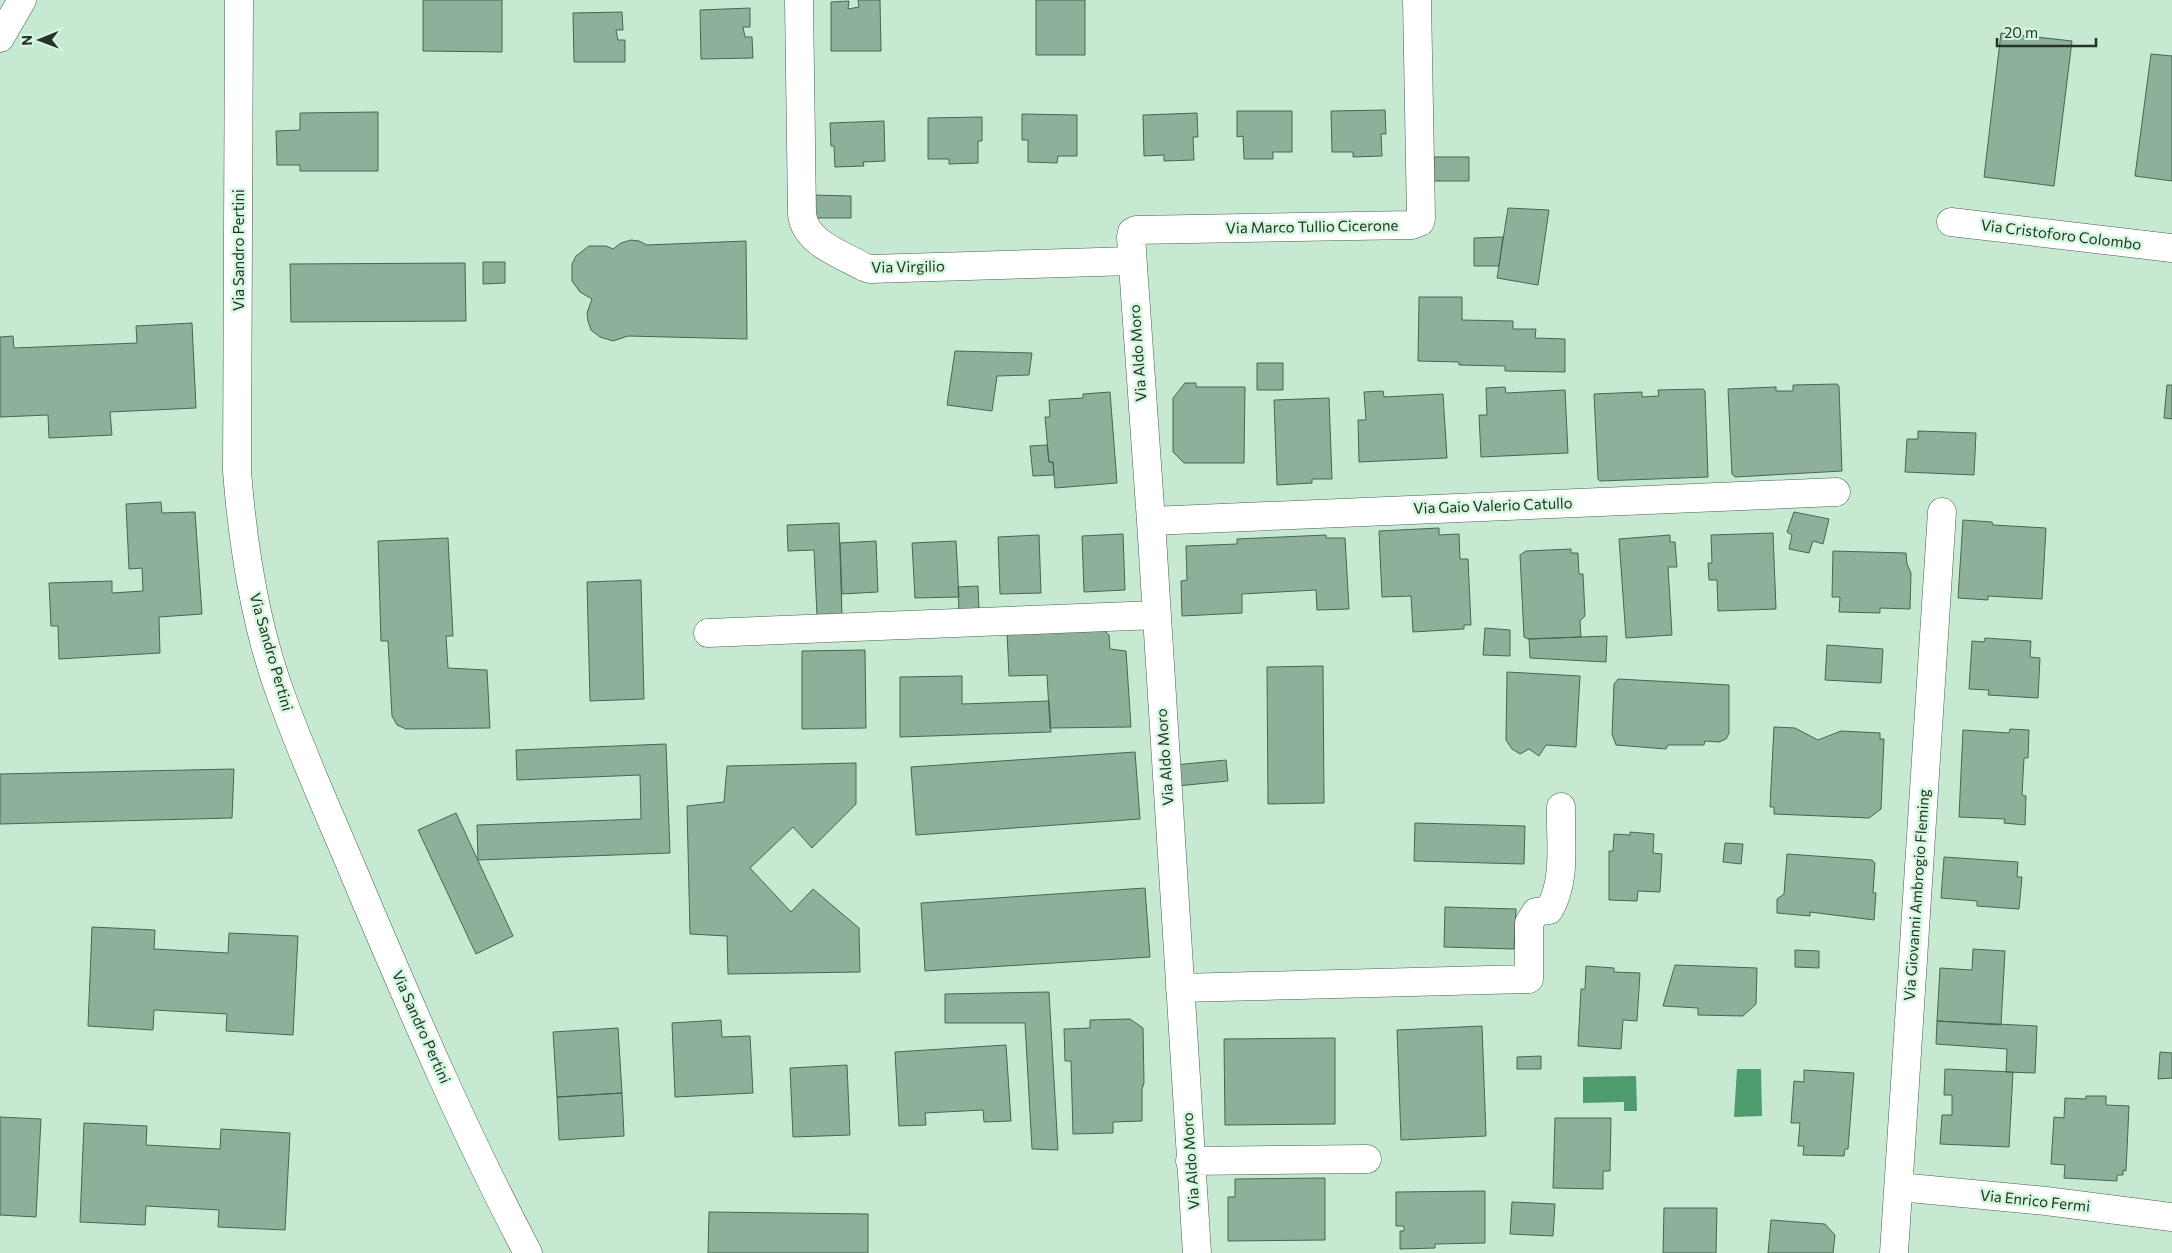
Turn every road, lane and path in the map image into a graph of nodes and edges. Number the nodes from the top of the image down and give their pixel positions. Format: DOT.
graph roads {
  1 [pos="22,0"];
  2 [pos="239,0"];
  3 [pos="799,0"];
  4 [pos="1417,0"];
  5 [pos="0,38"];
  6 [pos="1951,222"];
  7 [pos="2172,248"];
  8 [pos="1132,261"];
  9 [pos="1836,492"];
  10 [pos="1151,521"];
  11 [pos="1941,524"];
  12 [pos="1156,615"];
  13 [pos="708,633"];
  14 [pos="1561,807"];
  15 [pos="1180,988"];
  16 [pos="1367,1160"];
  17 [pos="1190,1161"];
  18 [pos="1899,1187"];
  19 [pos="2172,1217"];
  20 [pos="528,1253"];
  21 [pos="1197,1253"];
  22 [pos="1894,1253"];
  1 -- 5 [label="main road"];
  2 -- 20 [label="main road, Via Sandro Pertini"];
  3 -- 8 [label="main road, Via Virgilio"];
  4 -- 8 [label="main road, Via Marco Tullio Cicerone"];
  6 -- 7 [label="main road, Via Cristoforo Colombo"];
  8 -- 10 [label="main road, Via Aldo Moro"];
  9 -- 10 [label="main road, Via Gaio Valerio Catullo"];
  10 -- 12 [label="main road, Via Aldo Moro"];
  11 -- 18 [label="main road, Via Giovanni Ambrogio Fleming"];
  12 -- 13 [label="main road"];
  12 -- 15 [label="main road, Via Aldo Moro"];
  14 -- 15 [label="main road"];
  15 -- 17 [label="main road, Via Aldo Moro"];
  16 -- 17 [label="main road"];
  17 -- 21 [label="main road, Via Aldo Moro"];
  18 -- 19 [label="main road, Via Enrico Fermi"];
  18 -- 22 [label="main road, Via Giovanni Ambrogio Fleming"];
}
